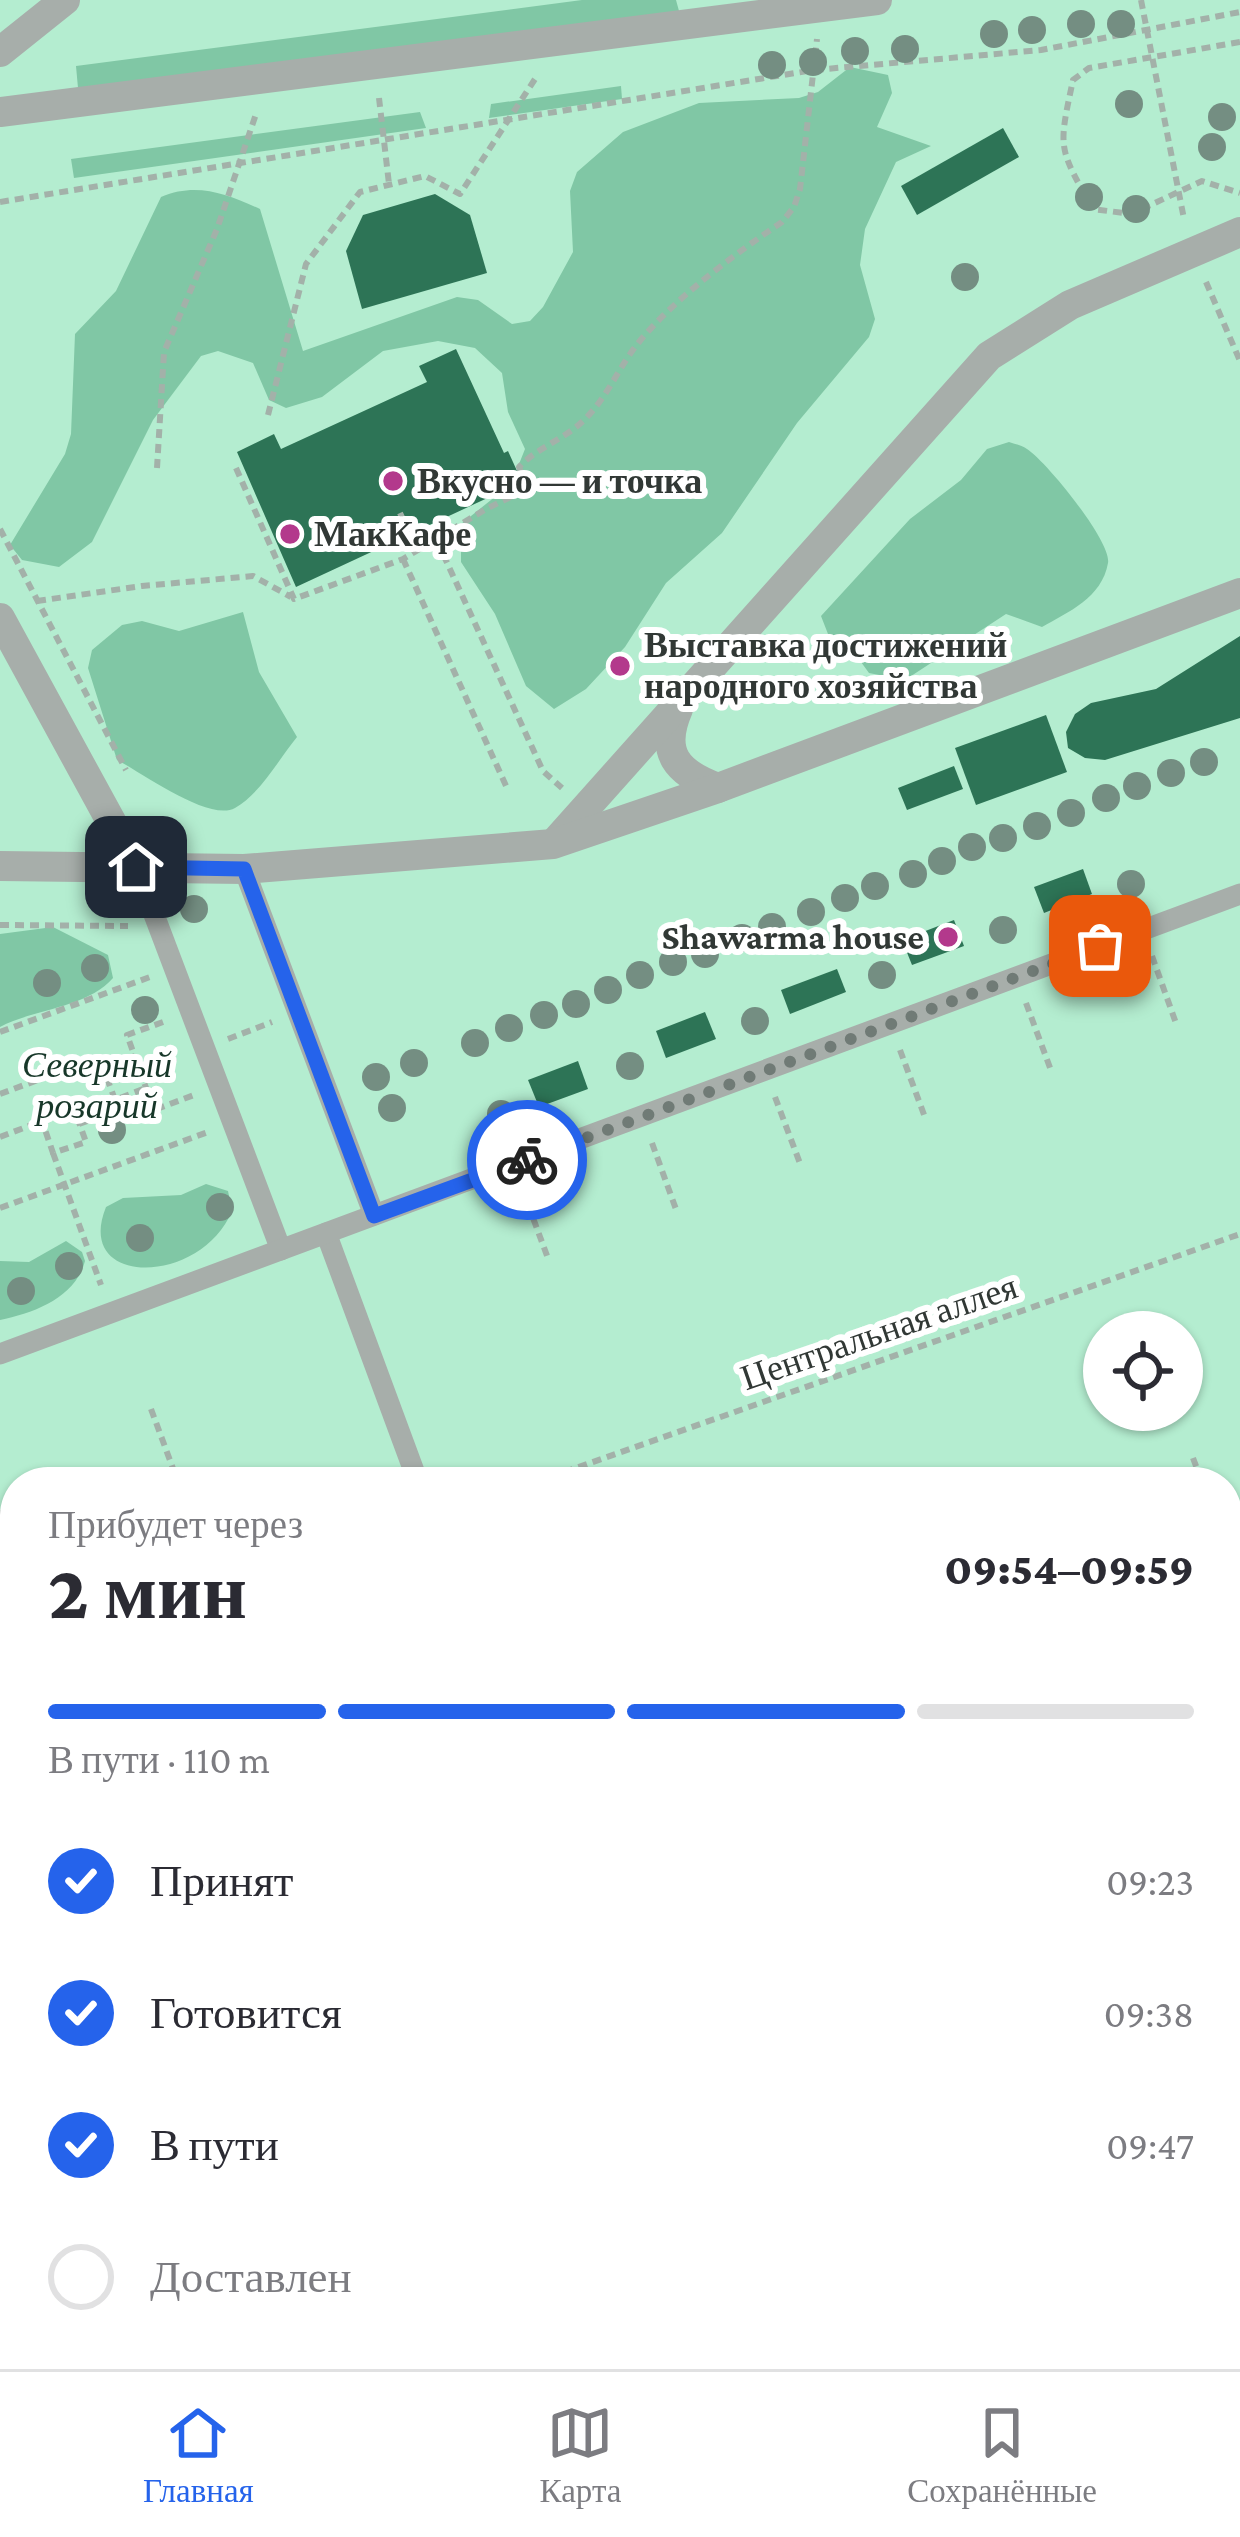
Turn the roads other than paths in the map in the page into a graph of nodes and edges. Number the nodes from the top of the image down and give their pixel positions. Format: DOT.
graph roads {
  1 [pos="64,0"];
  2 [pos="877,0"];
  3 [pos="741,9"];
  4 [pos="0,52"];
  5 [pos="0,112"];
  6 [pos="1240,232"];
  7 [pos="1240,593"];
  8 [pos="0,618"];
  9 [pos="683,698"];
  10 [pos="718,788"];
  11 [pos="553,844"];
  12 [pos="0,866"];
  13 [pos="136,867"];
  14 [pos="244,869"];
  15 [pos="1240,894"];
  16 [pos="374,1216"];
  17 [pos="326,1233"];
  18 [pos="281,1250"];
  19 [pos="0,1354"];
  20 [pos="412,1467"];
  1 -- 4 [label="street"];
  2 -- 3 [label="street"];
  3 -- 5 [label="street"];
  6 -- 9 [label="street"];
  7 -- 10 [label="street"];
  8 -- 13 [label="street"];
  9 -- 10 [label="street"];
  9 -- 11 [label="street"];
  10 -- 11 [label="street"];
  11 -- 14 [label="street"];
  12 -- 13 [label="street"];
  13 -- 14 [label="street"];
  13 -- 18 [label="lane"];
  14 -- 16 [label="lane"];
  15 -- 16 [label="lane"];
  16 -- 17 [label="lane"];
  17 -- 18 [label="lane"];
  17 -- 20 [label="lane"];
  18 -- 19 [label="lane"];
}
